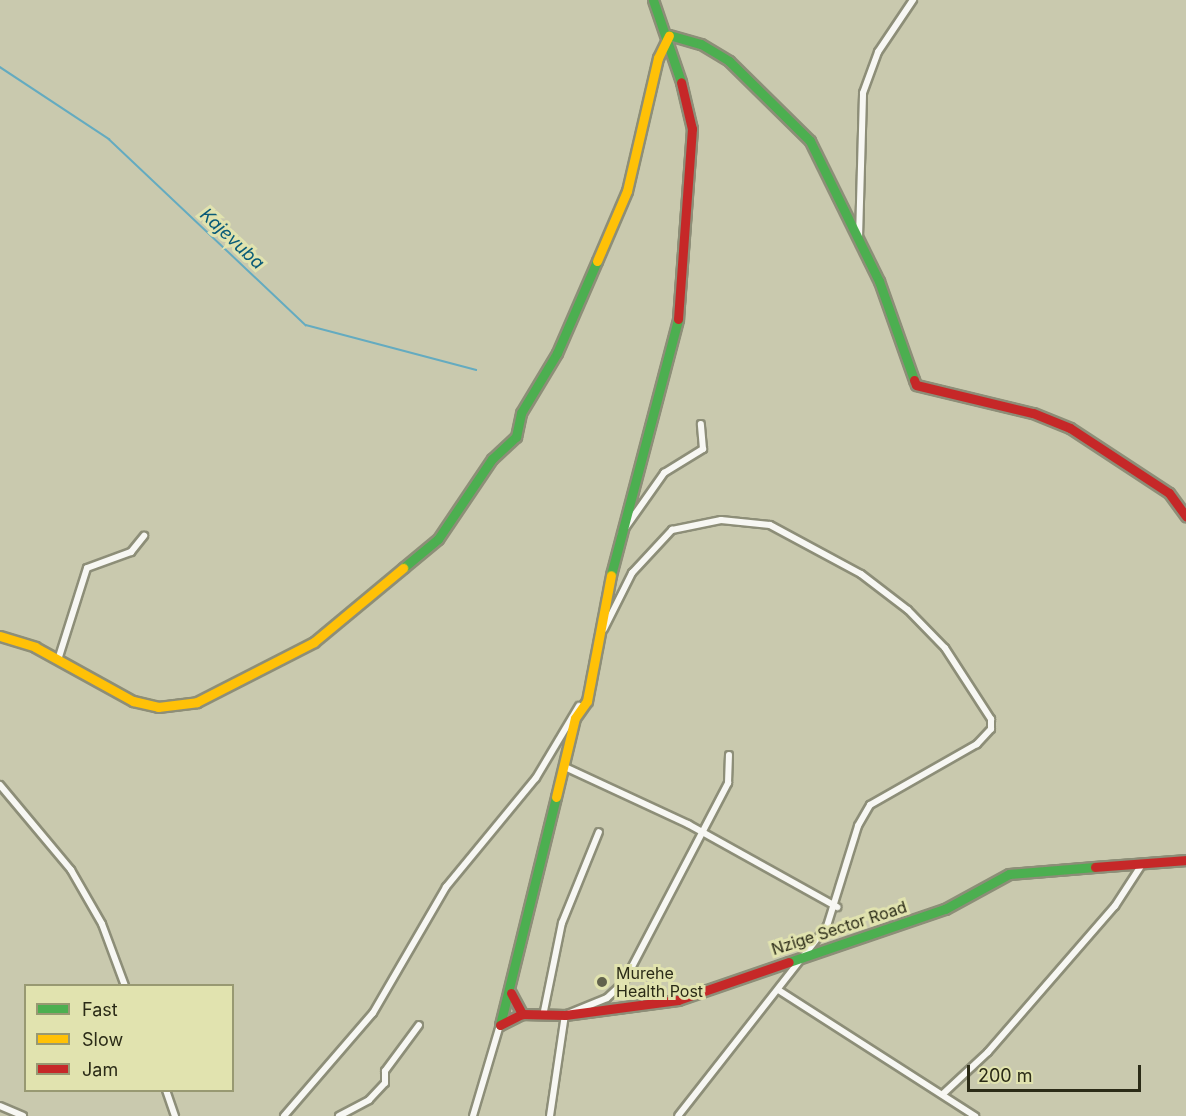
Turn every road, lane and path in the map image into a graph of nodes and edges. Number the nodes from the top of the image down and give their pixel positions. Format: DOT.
graph roads {
  1 [pos="653,0"];
  2 [pos="913,0"];
  3 [pos="669,35"];
  4 [pos="859,238"];
  5 [pos="701,424"];
  6 [pos="1186,516"];
  7 [pos="144,536"];
  8 [pos="618,540"];
  9 [pos="0,636"];
  10 [pos="595,643"];
  11 [pos="58,660"];
  12 [pos="587,701"];
  13 [pos="729,755"];
  14 [pos="565,767"];
  15 [pos="0,785"];
  16 [pos="599,832"];
  17 [pos="704,832"];
  18 [pos="1186,860"];
  19 [pos="1141,866"];
  20 [pos="837,907"];
  21 [pos="806,956"];
  22 [pos="124,984"];
  23 [pos="780,991"];
  24 [pos="511,993"];
  25 [pos="522,1014"];
  26 [pos="565,1015"];
  27 [pos="543,1016"];
  28 [pos="500,1024"];
  29 [pos="419,1025"];
  30 [pos="167,1092"];
  31 [pos="944,1093"];
  32 [pos="0,1106"];
  33 [pos="23,1116"];
  34 [pos="175,1116"];
  35 [pos="284,1116"];
  36 [pos="339,1116"];
  37 [pos="473,1116"];
  38 [pos="550,1116"];
  39 [pos="678,1116"];
  40 [pos="975,1116"];
  1 -- 3 [label="street"];
  2 -- 4 [label="street"];
  3 -- 4 [label="street"];
  3 -- 8 [label="street"];
  3 -- 11 [label="street"];
  4 -- 6 [label="street"];
  5 -- 8 [label="street"];
  7 -- 11 [label="street"];
  8 -- 10 [label="street"];
  9 -- 11 [label="street"];
  10 -- 12 [label="street"];
  10 -- 20 [label="street"];
  12 -- 14 [label="street"];
  12 -- 35 [label="street"];
  13 -- 17 [label="street"];
  14 -- 17 [label="street"];
  14 -- 24 [label="street"];
  15 -- 22 [label="street"];
  16 -- 27 [label="street"];
  17 -- 20 [label="street"];
  17 -- 26 [label="street"];
  18 -- 19 [label="street, Nzige Sector Road"];
  19 -- 21 [label="street, Nzige Sector Road"];
  19 -- 31 [label="street"];
  20 -- 21 [label="street"];
  21 -- 23 [label="street"];
  21 -- 26 [label="street, Nzige Sector Road"];
  23 -- 31 [label="street"];
  23 -- 39 [label="street"];
  24 -- 25 [label="street"];
  24 -- 28 [label="street"];
  25 -- 27 [label="street, Nzige Sector Road"];
  25 -- 28 [label="street, Nzige Sector Road"];
  26 -- 27 [label="street, Nzige Sector Road"];
  26 -- 38 [label="street"];
  28 -- 37 [label="street"];
  29 -- 36 [label="street"];
  30 -- 34 [label="street"];
  31 -- 40 [label="street"];
  32 -- 33 [label="street"];
}
